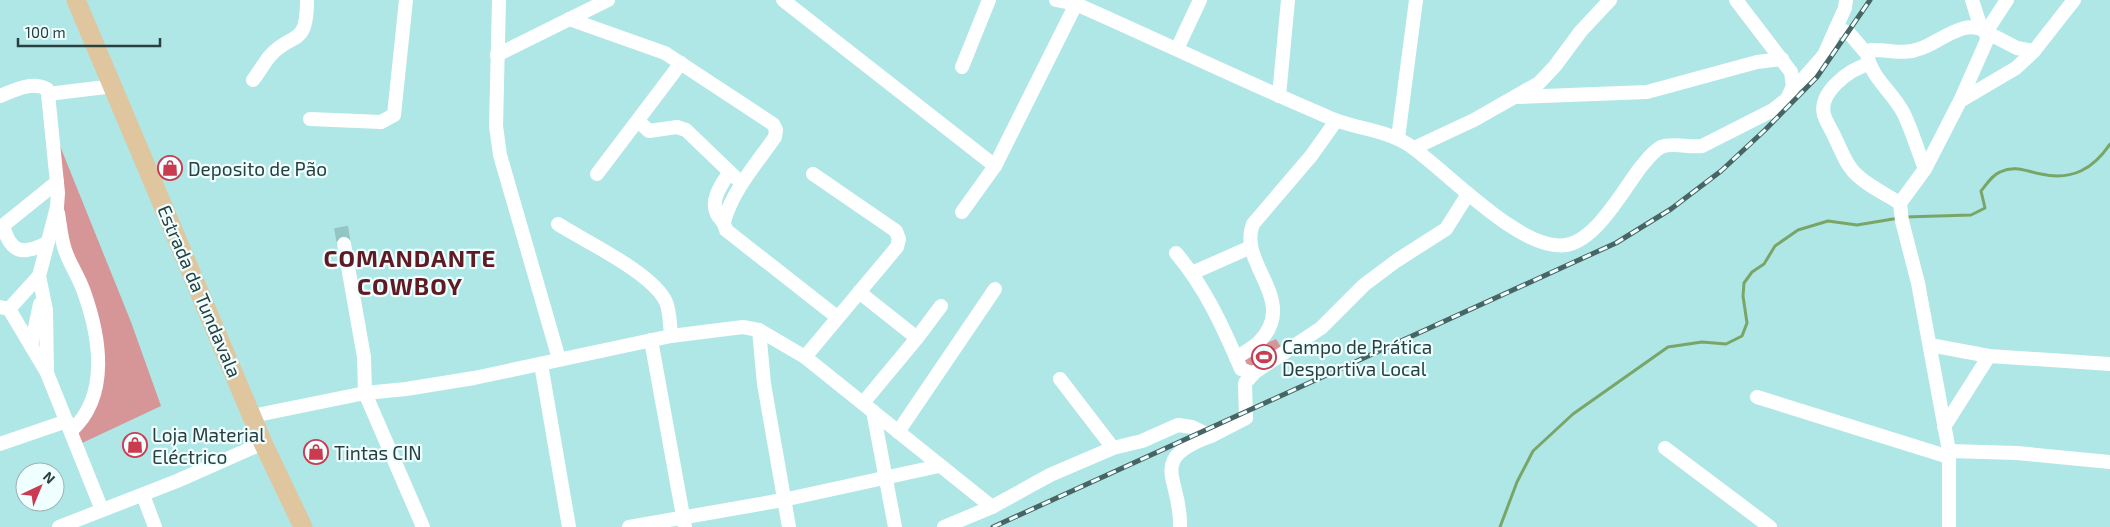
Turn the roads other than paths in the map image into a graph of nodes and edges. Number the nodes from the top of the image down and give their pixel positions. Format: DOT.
graph roads {
  1 [pos="76,0"];
  2 [pos="307,0"];
  3 [pos="406,0"];
  4 [pos="499,0"];
  5 [pos="608,0"];
  6 [pos="783,0"];
  7 [pos="989,0"];
  8 [pos="1056,0"];
  9 [pos="1200,0"];
  10 [pos="1288,0"];
  11 [pos="1416,0"];
  12 [pos="1610,0"];
  13 [pos="1736,0"];
  14 [pos="1846,0"];
  15 [pos="1972,0"];
  16 [pos="2006,0"];
  17 [pos="2074,0"];
  18 [pos="1076,4"];
  19 [pos="569,19"];
  20 [pos="1836,28"];
  21 [pos="1984,30"];
  22 [pos="1177,49"];
  23 [pos="2034,52"];
  24 [pos="497,55"];
  25 [pos="1782,59"];
  26 [pos="1868,59"];
  27 [pos="681,63"];
  28 [pos="962,67"];
  29 [pos="253,80"];
  30 [pos="114,86"];
  31 [pos="1793,86"];
  32 [pos="48,94"];
  33 [pos="0,96"];
  34 [pos="1279,96"];
  35 [pos="1517,97"];
  36 [pos="1960,101"];
  37 [pos="310,119"];
  38 [pos="638,121"];
  39 [pos="1336,121"];
  40 [pos="1398,138"];
  41 [pos="1414,148"];
  42 [pos="995,166"];
  43 [pos="1925,169"];
  44 [pos="729,173"];
  45 [pos="597,174"];
  46 [pos="813,174"];
  47 [pos="57,182"];
  48 [pos="743,183"];
  49 [pos="1468,194"];
  50 [pos="57,207"];
  51 [pos="1901,211"];
  52 [pos="962,212"];
  53 [pos="724,222"];
  54 [pos="558,224"];
  55 [pos="1,227"];
  56 [pos="48,243"];
  57 [pos="344,244"];
  58 [pos="1251,247"];
  59 [pos="1176,253"];
  60 [pos="1192,273"];
  61 [pos="39,276"];
  62 [pos="995,290"];
  63 [pos="859,292"];
  64 [pos="43,293"];
  65 [pos="941,306"];
  66 [pos="4,308"];
  67 [pos="837,317"];
  68 [pos="759,330"];
  69 [pos="671,336"];
  70 [pos="917,338"];
  71 [pos="650,340"];
  72 [pos="1930,345"];
  73 [pos="31,346"];
  74 [pos="1989,356"];
  75 [pos="804,357"];
  76 [pos="1236,358"];
  77 [pos="559,359"];
  78 [pos="541,364"];
  79 [pos="2110,364"];
  80 [pos="1255,372"];
  81 [pos="48,374"];
  82 [pos="1060,379"];
  83 [pos="365,393"];
  84 [pos="1757,396"];
  85 [pos="868,407"];
  86 [pos="252,416"];
  87 [pos="69,426"];
  88 [pos="1944,427"];
  89 [pos="898,432"];
  90 [pos="1211,436"];
  91 [pos="263,443"];
  92 [pos="0,444"];
  93 [pos="1113,448"];
  94 [pos="1665,448"];
  95 [pos="1949,454"];
  96 [pos="2110,462"];
  97 [pos="938,466"];
  98 [pos="884,478"];
  99 [pos="143,495"];
  100 [pos="784,500"];
  101 [pos="992,507"];
  102 [pos="102,510"];
  103 [pos="684,522"];
  104 [pos="1951,525"];
  105 [pos="59,527"];
  106 [pos="155,527"];
  107 [pos="303,527"];
  108 [pos="423,527"];
  109 [pos="569,527"];
  110 [pos="629,527"];
  111 [pos="789,527"];
  112 [pos="895,527"];
  113 [pos="944,527"];
  114 [pos="1180,527"];
  115 [pos="1770,527"];
  1 -- 30 [label="main road, Estrada da Tundavala"];
  2 -- 29 [label="street"];
  3 -- 37 [label="street"];
  4 -- 24 [label="street"];
  5 -- 19 [label="street"];
  6 -- 42 [label="street"];
  7 -- 28 [label="street"];
  8 -- 18 [label="street"];
  9 -- 22 [label="street"];
  10 -- 34 [label="street"];
  11 -- 40 [label="street"];
  12 -- 35 [label="street"];
  13 -- 25 [label="street"];
  14 -- 20 [label="street"];
  15 -- 21 [label="street"];
  16 -- 21 [label="street"];
  17 -- 23 [label="street"];
  18 -- 22 [label="street"];
  18 -- 42 [label="street"];
  19 -- 24 [label="street"];
  19 -- 27 [label="street"];
  20 -- 26 [label="street"];
  20 -- 31 [label="street"];
  21 -- 23 [label="street"];
  21 -- 26 [label="street"];
  21 -- 36 [label="street"];
  22 -- 34 [label="street"];
  23 -- 36 [label="street"];
  24 -- 77 [label="street"];
  25 -- 31 [label="street"];
  25 -- 35 [label="street"];
  26 -- 43 [label="street"];
  26 -- 51 [label="street"];
  27 -- 38 [label="street"];
  27 -- 48 [label="street"];
  30 -- 32 [label="street"];
  30 -- 86 [label="main road, Estrada da Tundavala"];
  31 -- 49 [label="street"];
  32 -- 33 [label="street"];
  32 -- 47 [label="street"];
  34 -- 39 [label="street"];
  35 -- 41 [label="street"];
  36 -- 43 [label="street"];
  38 -- 44 [label="street"];
  38 -- 45 [label="street"];
  39 -- 40 [label="street"];
  39 -- 58 [label="street"];
  40 -- 41 [label="street"];
  41 -- 49 [label="street"];
  42 -- 52 [label="street"];
  43 -- 51 [label="street"];
  44 -- 48 [label="street"];
  44 -- 53 [label="street"];
  46 -- 63 [label="street"];
  47 -- 50 [label="street"];
  47 -- 55 [label="street"];
  48 -- 53 [label="street"];
  49 -- 80 [label="street"];
  50 -- 56 [label="street"];
  50 -- 87 [label="street"];
  51 -- 72 [label="street"];
  53 -- 67 [label="street"];
  54 -- 69 [label="street"];
  55 -- 56 [label="street"];
  56 -- 61 [label="street"];
  57 -- 83 [label="street"];
  58 -- 60 [label="street"];
  58 -- 76 [label="street"];
  59 -- 60 [label="street"];
  60 -- 76 [label="street"];
  61 -- 64 [label="street"];
  61 -- 66 [label="street"];
  62 -- 89 [label="street"];
  63 -- 67 [label="street"];
  63 -- 70 [label="street"];
  64 -- 73 [label="street"];
  64 -- 81 [label="street"];
  65 -- 70 [label="street"];
  66 -- 73 [label="street"];
  67 -- 75 [label="street"];
  68 -- 69 [label="street"];
  68 -- 75 [label="street"];
  68 -- 100 [label="street"];
  69 -- 71 [label="street"];
  70 -- 85 [label="street"];
  71 -- 77 [label="street"];
  71 -- 103 [label="street"];
  72 -- 74 [label="street"];
  72 -- 88 [label="street"];
  73 -- 81 [label="street"];
  74 -- 79 [label="street"];
  74 -- 88 [label="street"];
  75 -- 85 [label="street"];
  76 -- 80 [label="street"];
  77 -- 78 [label="street"];
  78 -- 83 [label="street"];
  78 -- 109 [label="street"];
  80 -- 90 [label="street"];
  81 -- 87 [label="street"];
  82 -- 93 [label="street"];
  83 -- 86 [label="street"];
  83 -- 108 [label="street"];
  84 -- 95 [label="street"];
  85 -- 89 [label="street"];
  85 -- 98 [label="street"];
  86 -- 91 [label="main road, Estrada da Tundavala"];
  87 -- 92 [label="street"];
  87 -- 102 [label="street"];
  88 -- 95 [label="street"];
  89 -- 97 [label="street"];
  90 -- 93 [label="street"];
  90 -- 114 [label="street"];
  91 -- 99 [label="street"];
  91 -- 107 [label="main road, Estrada da Tundavala"];
  93 -- 101 [label="street"];
  94 -- 115 [label="street"];
  95 -- 96 [label="street"];
  95 -- 104 [label="street"];
  97 -- 98 [label="street"];
  97 -- 101 [label="street"];
  98 -- 100 [label="street"];
  98 -- 112 [label="street"];
  99 -- 102 [label="street"];
  99 -- 106 [label="street"];
  100 -- 103 [label="street"];
  100 -- 111 [label="street"];
  101 -- 113 [label="street"];
  102 -- 105 [label="street"];
  103 -- 110 [label="street"];
}
